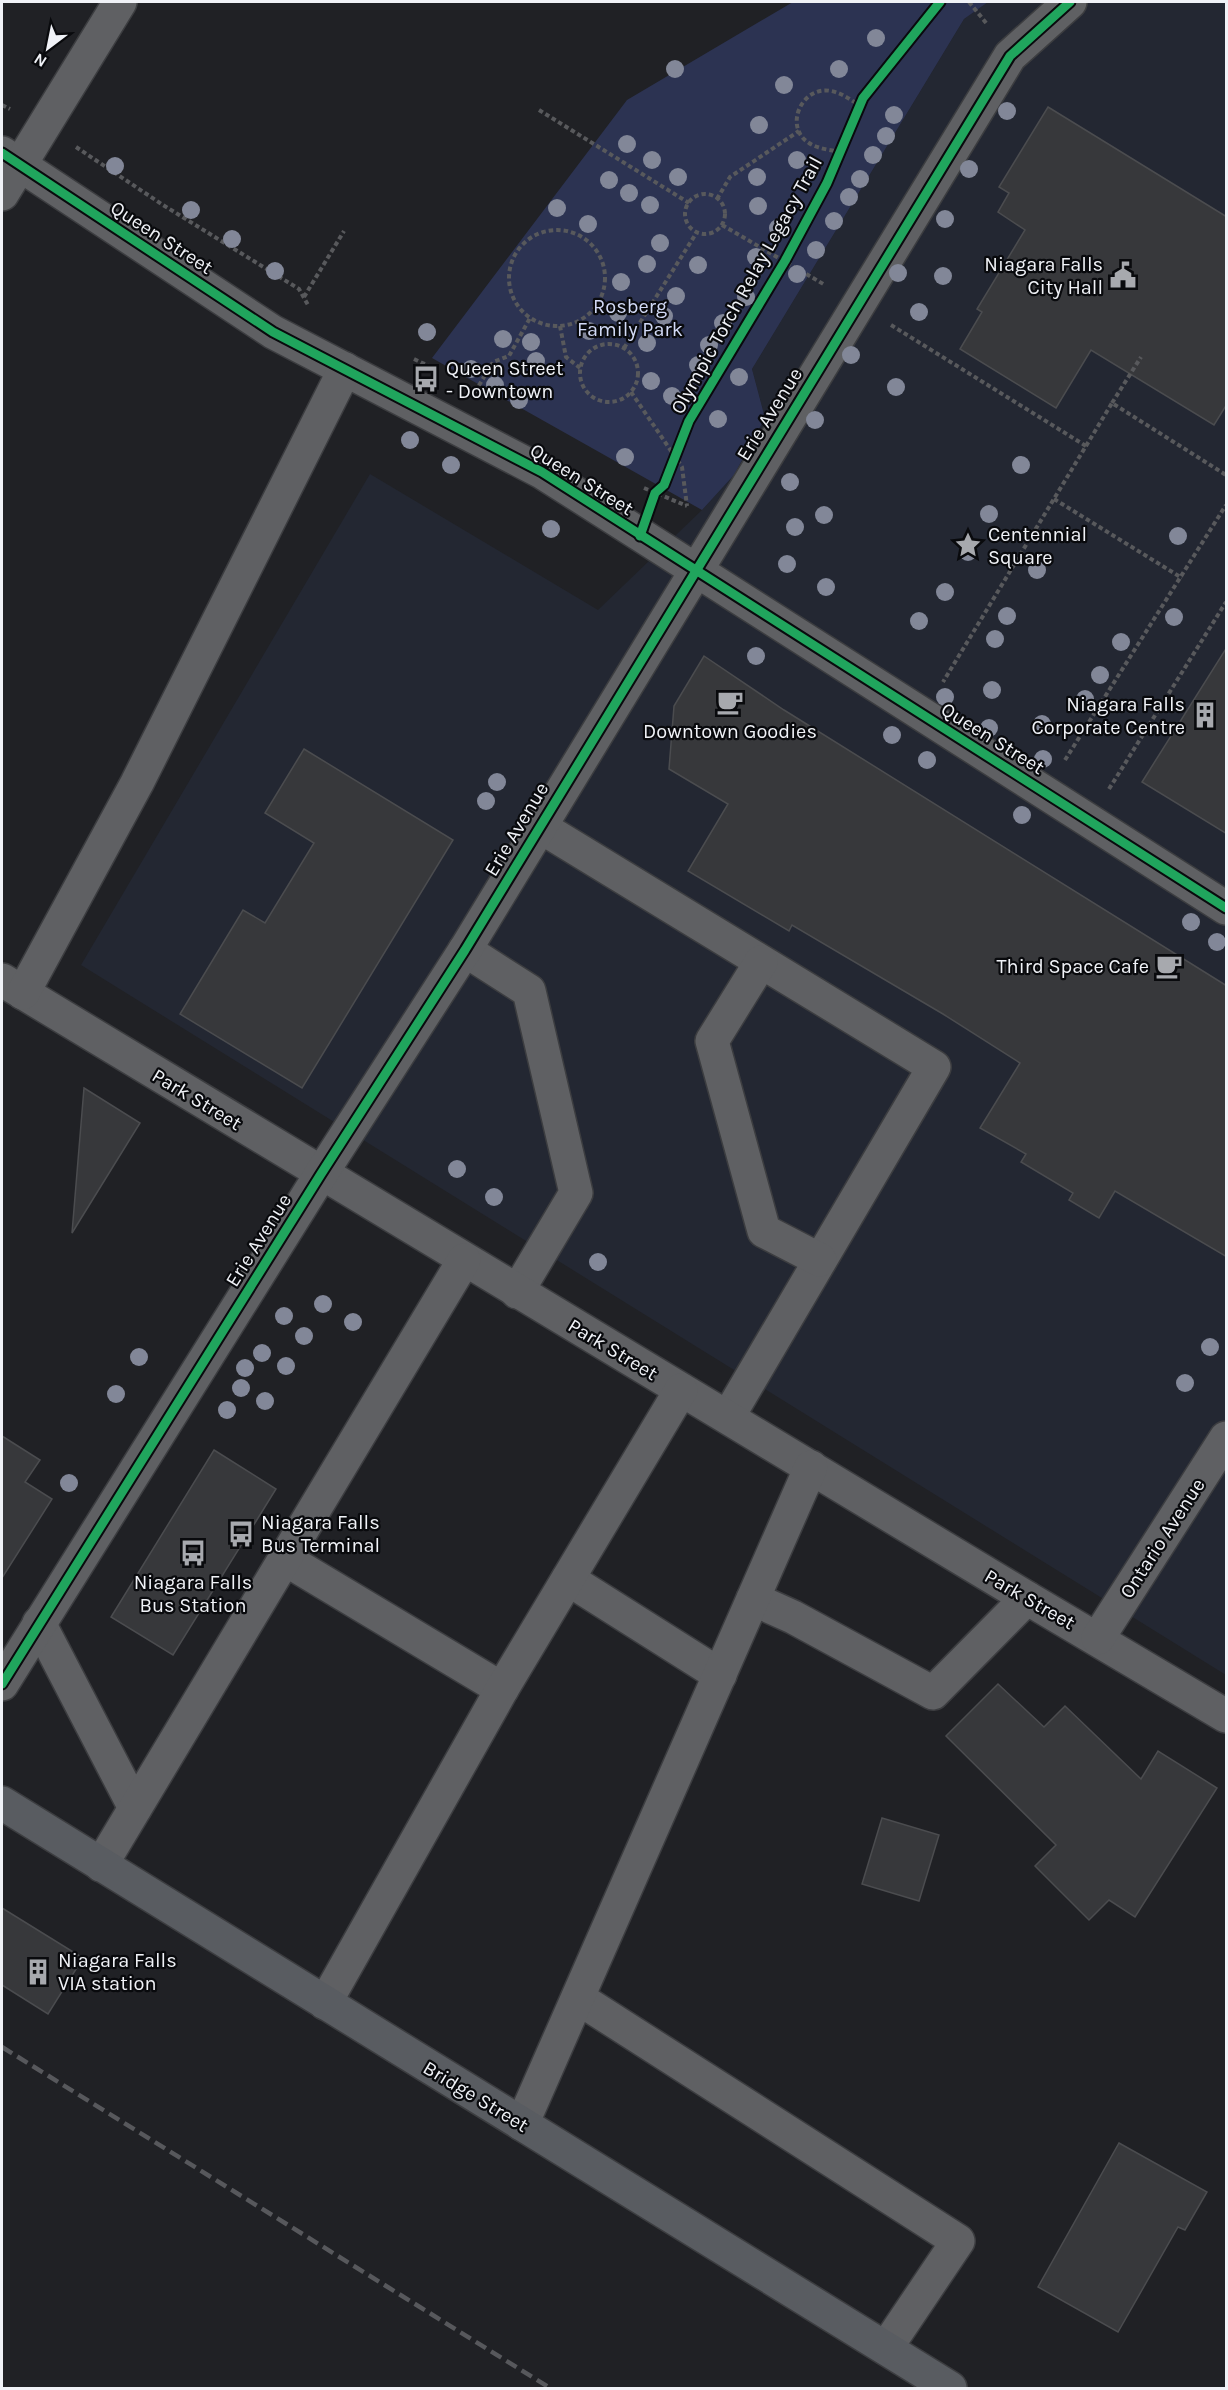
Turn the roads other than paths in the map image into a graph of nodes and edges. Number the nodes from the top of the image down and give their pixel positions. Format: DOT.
graph roads {
  1 [pos="120,2"];
  2 [pos="1070,2"];
  3 [pos="11,159"];
  4 [pos="2,194"];
  5 [pos="345,369"];
  6 [pos="695,570"];
  7 [pos="539,826"];
  8 [pos="1227,908"];
  9 [pos="465,950"];
  10 [pos="761,962"];
  11 [pos="12,987"];
  12 [pos="321,1174"];
  13 [pos="464,1260"];
  14 [pos="820,1260"];
  15 [pos="517,1292"];
  16 [pos="681,1390"];
  17 [pos="728,1417"];
  18 [pos="1227,1438"];
  19 [pos="811,1467"];
  20 [pos="1217,1475"];
  21 [pos="285,1559"];
  22 [pos="568,1579"];
  23 [pos="1027,1598"];
  24 [pos="753,1599"];
  25 [pos="39,1623"];
  26 [pos="1098,1638"];
  27 [pos="720,1675"];
  28 [pos="2,1684"];
  29 [pos="502,1689"];
  30 [pos="1227,1716"];
  31 [pos="2,1803"];
  32 [pos="135,1808"];
  33 [pos="101,1865"];
  34 [pos="578,1998"];
  35 [pos="325,2003"];
  36 [pos="522,2124"];
  37 [pos="886,2348"];
  38 [pos="950,2388"];
  1 -- 3 [label="street"];
  2 -- 6 [label="street, Erie Avenue"];
  3 -- 4 [label="street"];
  3 -- 5 [label="street, Queen Street"];
  5 -- 6 [label="street, Queen Street"];
  5 -- 11 [label="street"];
  6 -- 7 [label="street, Erie Avenue"];
  6 -- 8 [label="street, Queen Street"];
  7 -- 9 [label="street, Erie Avenue"];
  7 -- 10 [label="street"];
  9 -- 12 [label="street, Erie Avenue"];
  9 -- 15 [label="street"];
  10 -- 14 [label="street"];
  10 -- 14 [label="street"];
  11 -- 12 [label="street, Park Street"];
  12 -- 13 [label="street, Park Street"];
  12 -- 25 [label="street, Erie Avenue"];
  13 -- 15 [label="street, Park Street"];
  13 -- 21 [label="street"];
  14 -- 17 [label="street"];
  15 -- 16 [label="street, Park Street"];
  16 -- 17 [label="street, Park Street"];
  16 -- 22 [label="street"];
  17 -- 19 [label="street, Park Street"];
  18 -- 20 [label="street, Ontario Avenue"];
  19 -- 23 [label="street, Park Street"];
  19 -- 24 [label="street"];
  20 -- 26 [label="street, Ontario Avenue"];
  21 -- 29 [label="street"];
  21 -- 32 [label="street"];
  22 -- 27 [label="street"];
  22 -- 29 [label="street"];
  23 -- 24 [label="street"];
  23 -- 26 [label="street, Park Street"];
  24 -- 27 [label="street"];
  25 -- 28 [label="street, Erie Avenue"];
  25 -- 32 [label="street"];
  26 -- 30 [label="street, Park Street"];
  27 -- 34 [label="street"];
  29 -- 35 [label="street"];
  31 -- 33 [label="main road, Bridge Street"];
  32 -- 33 [label="street"];
  33 -- 35 [label="main road, Bridge Street"];
  34 -- 36 [label="street"];
  34 -- 37 [label="street"];
  35 -- 36 [label="main road, Bridge Street"];
  36 -- 37 [label="main road, Bridge Street"];
  37 -- 38 [label="main road, Bridge Street"];
}
